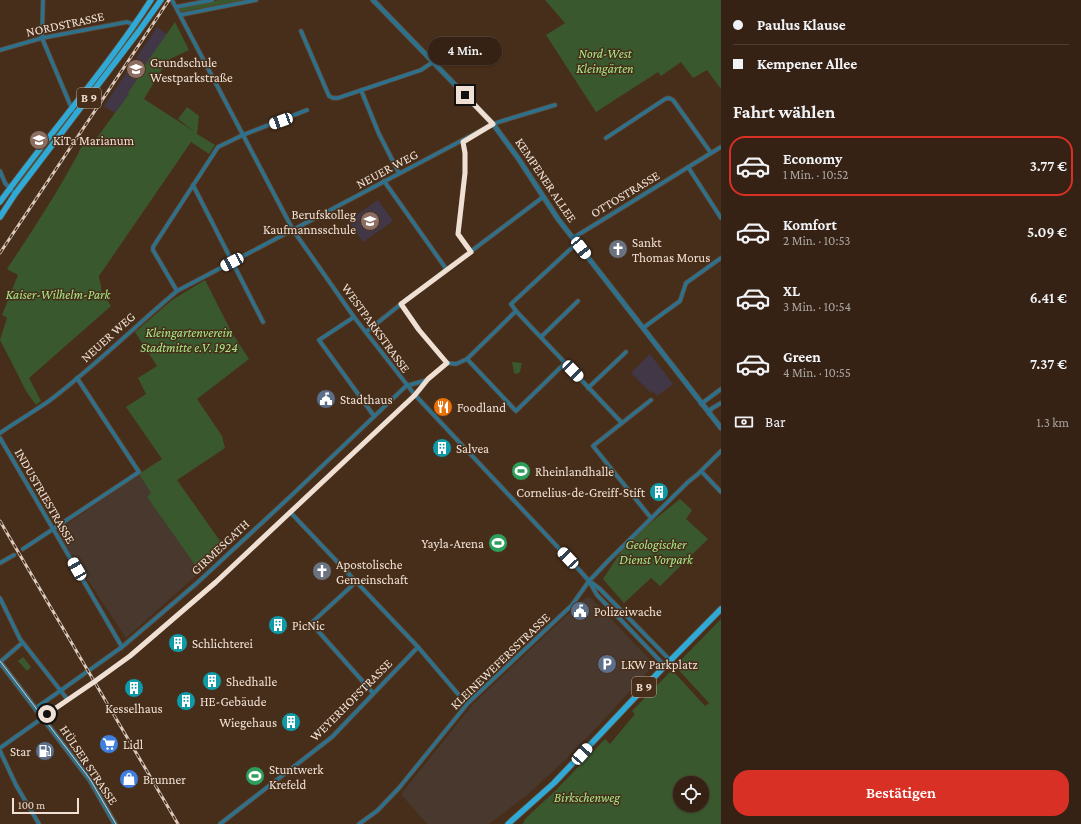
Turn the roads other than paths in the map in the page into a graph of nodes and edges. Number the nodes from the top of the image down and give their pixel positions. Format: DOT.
graph roads {
  1 [pos="43,0"];
  2 [pos="151,0"];
  3 [pos="161,0"];
  4 [pos="172,0"];
  5 [pos="212,0"];
  6 [pos="256,0"];
  7 [pos="373,0"];
  8 [pos="176,7"];
  9 [pos="180,15"];
  10 [pos="135,24"];
  11 [pos="301,31"];
  12 [pos="42,38"];
  13 [pos="0,50"];
  14 [pos="433,62"];
  15 [pos="361,90"];
  16 [pos="555,105"];
  17 [pos="72,109"];
  18 [pos="307,110"];
  19 [pos="76,114"];
  20 [pos="493,124"];
  21 [pos="243,134"];
  22 [pos="606,138"];
  23 [pos="463,142"];
  24 [pos="720,150"];
  25 [pos="711,153"];
  26 [pos="688,167"];
  27 [pos="0,170"];
  28 [pos="399,174"];
  29 [pos="384,181"];
  30 [pos="193,185"];
  31 [pos="10,189"];
  32 [pos="15,194"];
  33 [pos="543,197"];
  34 [pos="0,202"];
  35 [pos="0,217"];
  36 [pos="721,218"];
  37 [pos="293,230"];
  38 [pos="575,241"];
  39 [pos="471,252"];
  40 [pos="721,258"];
  41 [pos="232,262"];
  42 [pos="447,270"];
  43 [pos="177,291"];
  44 [pos="578,301"];
  45 [pos="401,304"];
  46 [pos="516,311"];
  47 [pos="354,317"];
  48 [pos="263,322"];
  49 [pos="643,328"];
  50 [pos="366,332"];
  51 [pos="541,337"];
  52 [pos="626,352"];
  53 [pos="467,359"];
  54 [pos="447,363"];
  55 [pos="565,363"];
  56 [pos="77,378"];
  57 [pos="428,379"];
  58 [pos="406,386"];
  59 [pos="588,388"];
  60 [pos="721,389"];
  61 [pos="415,395"];
  62 [pos="651,400"];
  63 [pos="721,403"];
  64 [pos="701,404"];
  65 [pos="709,414"];
  66 [pos="374,416"];
  67 [pos="622,423"];
  68 [pos="721,428"];
  69 [pos="0,433"];
  70 [pos="0,438"];
  71 [pos="721,452"];
  72 [pos="701,471"];
  73 [pos="721,492"];
  74 [pos="291,513"];
  75 [pos="651,518"];
  76 [pos="53,529"];
  77 [pos="23,549"];
  78 [pos="14,555"];
  79 [pos="0,563"];
  80 [pos="589,581"];
  81 [pos="356,582"];
  82 [pos="0,598"];
  83 [pos="721,609"];
  84 [pos="311,623"];
  85 [pos="308,626"];
  86 [pos="22,643"];
  87 [pos="122,647"];
  88 [pos="418,647"];
  89 [pos="670,660"];
  90 [pos="0,662"];
  91 [pos="665,666"];
  92 [pos="61,690"];
  93 [pos="373,693"];
  94 [pos="458,694"];
  95 [pos="68,700"];
  96 [pos="36,708"];
  97 [pos="43,717"];
  98 [pos="0,748"];
  99 [pos="0,751"];
  100 [pos="39,824"];
  101 [pos="115,824"];
  102 [pos="220,824"];
  103 [pos="359,824"];
  104 [pos="509,824"];
  1 -- 12 [label="street"];
  2 -- 10 [label="main road, B 9"];
  3 -- 19 [label="main road, B 9"];
  4 -- 8 [label="street, WESTPARKSTRASSE"];
  5 -- 8 [label="street"];
  6 -- 9 [label="street"];
  7 -- 14 [label="street, KEMPENER ALLEE"];
  8 -- 9 [label="street, WESTPARKSTRASSE"];
  9 -- 21 [label="street, WESTPARKSTRASSE"];
  10 -- 12 [label="street, NORDSTRASSE"];
  10 -- 17 [label="main road, B 9"];
  11 -- 15 [label="street"];
  12 -- 13 [label="street, NORDSTRASSE"];
  12 -- 17 [label="street"];
  14 -- 15 [label="street"];
  14 -- 20 [label="street, KEMPENER ALLEE"];
  15 -- 28 [label="street"];
  16 -- 20 [label="street, NEUER WEG"];
  17 -- 19 [label="street"];
  17 -- 31 [label="main road, B 9"];
  18 -- 21 [label="street"];
  19 -- 32 [label="main road, B 9"];
  20 -- 23 [label="street, NEUER WEG"];
  20 -- 33 [label="street, KEMPENER ALLEE"];
  21 -- 30 [label="street"];
  21 -- 37 [label="street, WESTPARKSTRASSE"];
  22 -- 25 [label="street"];
  23 -- 28 [label="street, NEUER WEG"];
  23 -- 39 [label="street"];
  24 -- 25 [label="street, OTTOSTRASSE"];
  25 -- 26 [label="street, OTTOSTRASSE"];
  26 -- 36 [label="street"];
  26 -- 38 [label="street, OTTOSTRASSE"];
  27 -- 31 [label="street"];
  28 -- 29 [label="street, NEUER WEG"];
  29 -- 37 [label="street, NEUER WEG"];
  29 -- 42 [label="street"];
  30 -- 41 [label="street"];
  30 -- 43 [label="street"];
  31 -- 32 [label="street"];
  31 -- 34 [label="main road, B 9"];
  32 -- 35 [label="main road, B 9"];
  33 -- 38 [label="street, KEMPENER ALLEE"];
  33 -- 39 [label="street"];
  37 -- 41 [label="street, NEUER WEG"];
  37 -- 47 [label="street, WESTPARKSTRASSE"];
  38 -- 46 [label="street, OTTOSTRASSE"];
  38 -- 49 [label="street, KEMPENER ALLEE"];
  39 -- 42 [label="street"];
  40 -- 49 [label="street"];
  41 -- 43 [label="street, NEUER WEG"];
  41 -- 48 [label="street"];
  42 -- 45 [label="street"];
  43 -- 56 [label="street, NEUER WEG"];
  44 -- 51 [label="street"];
  45 -- 50 [label="street"];
  45 -- 54 [label="street"];
  46 -- 51 [label="street"];
  46 -- 53 [label="street"];
  47 -- 50 [label="street, WESTPARKSTRASSE"];
  47 -- 66 [label="street"];
  49 -- 64 [label="street, KEMPENER ALLEE"];
  50 -- 58 [label="street, WESTPARKSTRASSE"];
  51 -- 55 [label="street"];
  52 -- 59 [label="street"];
  53 -- 54 [label="street"];
  53 -- 55 [label="street"];
  54 -- 57 [label="street"];
  55 -- 59 [label="street"];
  56 -- 69 [label="street, NEUER WEG"];
  56 -- 76 [label="street"];
  57 -- 58 [label="street"];
  57 -- 61 [label="street, GIRMESGATH"];
  58 -- 61 [label="street, WESTPARKSTRASSE"];
  58 -- 66 [label="street, GIRMESGATH"];
  59 -- 67 [label="street"];
  60 -- 64 [label="street"];
  61 -- 74 [label="street, GIRMESGATH"];
  61 -- 80 [label="street, WESTPARKSTRASSE"];
  62 -- 67 [label="street"];
  63 -- 65 [label="street"];
  64 -- 65 [label="street, KEMPENER ALLEE"];
  65 -- 68 [label="street, KEMPENER ALLEE"];
  66 -- 87 [label="street, GIRMESGATH"];
  67 -- 75 [label="street"];
  70 -- 76 [label="street, INDUSTRIESTRASSE"];
  71 -- 72 [label="street, KLEINEWEFERSSTRASSE"];
  72 -- 73 [label="street"];
  72 -- 75 [label="street, KLEINEWEFERSSTRASSE"];
  74 -- 81 [label="street"];
  74 -- 95 [label="street, GIRMESGATH"];
  75 -- 80 [label="street, KLEINEWEFERSSTRASSE"];
  76 -- 77 [label="street"];
  76 -- 87 [label="street, INDUSTRIESTRASSE"];
  78 -- 79 [label="street"];
  80 -- 89 [label="street, WESTPARKSTRASSE"];
  80 -- 91 [label="street, WESTPARKSTRASSE"];
  80 -- 103 [label="street, KLEINEWEFERSSTRASSE"];
  81 -- 84 [label="street"];
  81 -- 88 [label="street"];
  82 -- 86 [label="street"];
  83 -- 89 [label="main road, B 9"];
  84 -- 85 [label="street"];
  84 -- 93 [label="street"];
  86 -- 90 [label="street"];
  86 -- 92 [label="street"];
  87 -- 92 [label="street, GIRMESGATH"];
  88 -- 93 [label="street, WEYERHOFSTRASSE"];
  88 -- 94 [label="street"];
  89 -- 91 [label="main road, B 9"];
  90 -- 96 [label="street, HÜLSER STRASSE"];
  91 -- 104 [label="main road, B 9"];
  92 -- 95 [label="street"];
  92 -- 96 [label="street, GIRMESGATH"];
  93 -- 102 [label="street, WEYERHOFSTRASSE"];
  95 -- 97 [label="street, GIRMESGATH"];
  96 -- 97 [label="street, HÜLSER STRASSE"];
  97 -- 98 [label="street, GIRMESGATH"];
  97 -- 101 [label="street, HÜLSER STRASSE"];
  99 -- 100 [label="street"];
}
